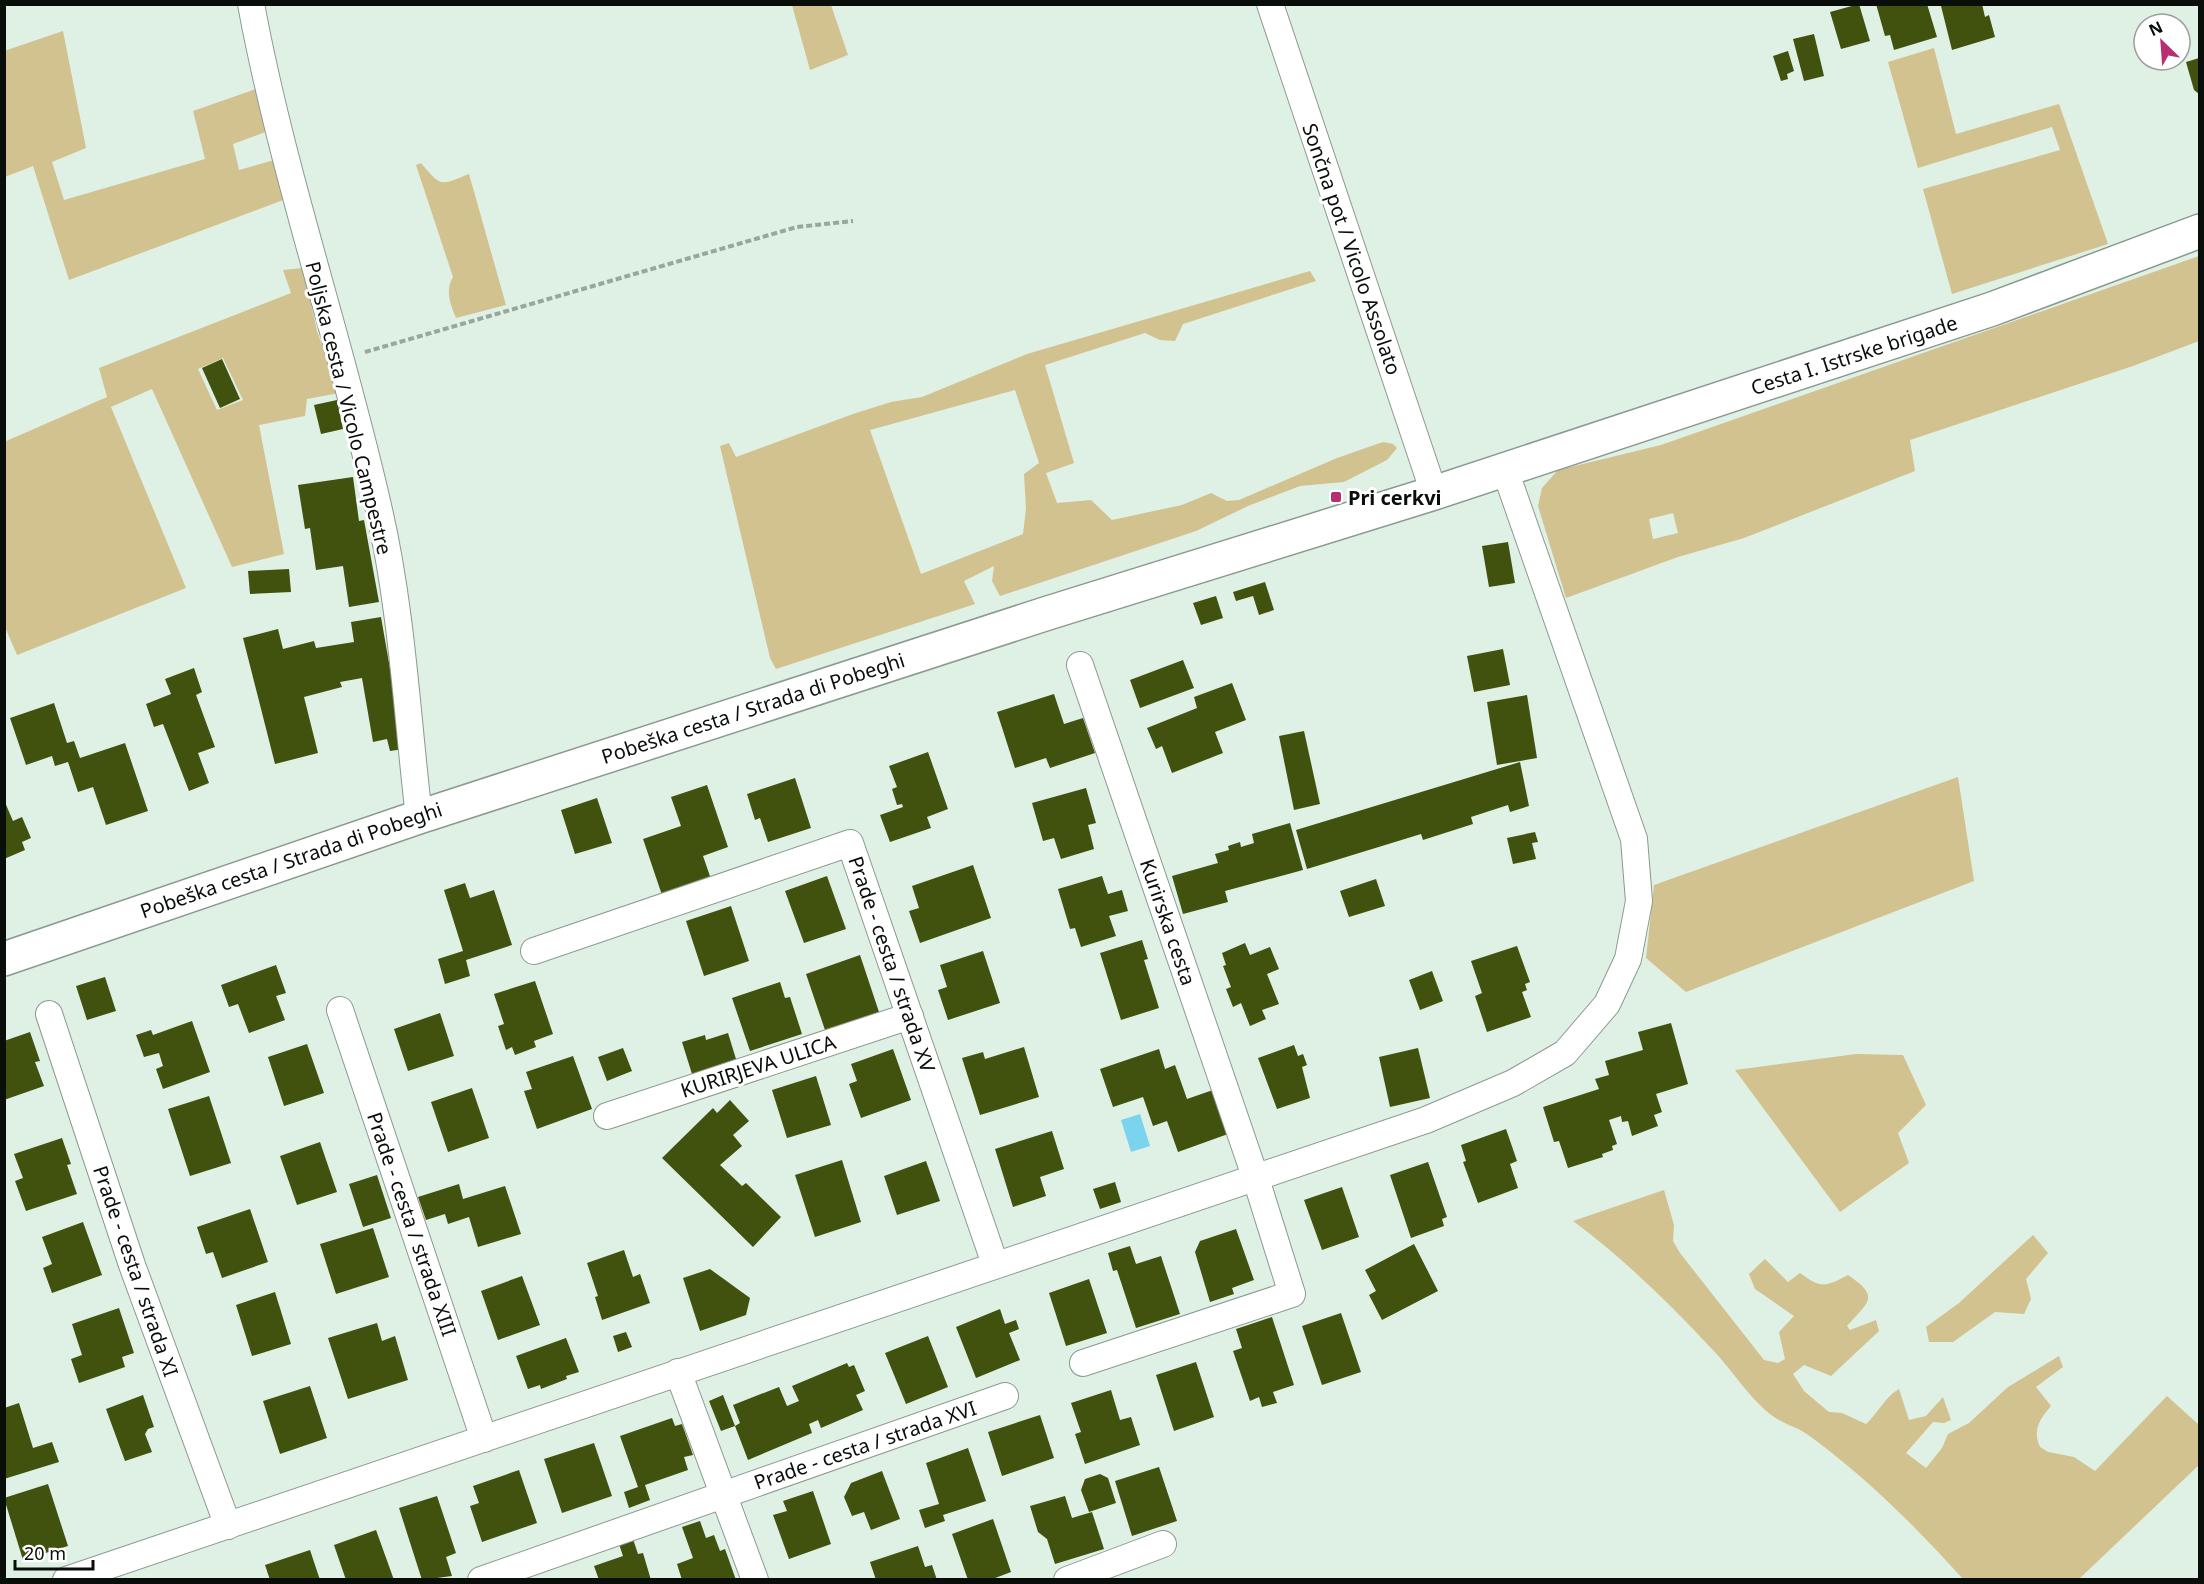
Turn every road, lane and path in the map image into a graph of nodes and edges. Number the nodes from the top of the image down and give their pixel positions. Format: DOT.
graph roads {
  1 [pos="251,4"];
  2 [pos="1270,4"];
  3 [pos="853,221"];
  4 [pos="2199,231"];
  5 [pos="340,364"];
  6 [pos="1505,470"];
  7 [pos="1434,493"];
  8 [pos="1080,665"];
  9 [pos="418,817"];
  10 [pos="534,951"];
  11 [pos="4,959"];
  12 [pos="340,1010"];
  13 [pos="49,1014"];
  14 [pos="910,1016"];
  15 [pos="607,1116"];
  16 [pos="1256,1179"];
  17 [pos="995,1264"];
  18 [pos="1083,1363"];
  19 [pos="678,1372"];
  20 [pos="1005,1396"];
  21 [pos="484,1438"];
  22 [pos="725,1493"];
  23 [pos="228,1526"];
  24 [pos="1163,1544"];
  25 [pos="66,1580"];
  26 [pos="481,1580"];
  27 [pos="755,1580"];
  28 [pos="1067,1580"];
  1 -- 5 [label="street, Poljska cesta / Vicolo Campestre"];
  2 -- 7 [label="street, Sončna pot / Vicolo Assolato"];
  3 -- 5 [label="path"];
  4 -- 6 [label="street, Cesta I. Istrske brigade"];
  5 -- 9 [label="street, Poljska cesta / Vicolo Campestre"];
  6 -- 7 [label="street, Pobeška cesta / Strada di Pobeghi"];
  6 -- 16 [label="street"];
  7 -- 9 [label="street, Pobeška cesta / Strada di Pobeghi"];
  8 -- 16 [label="street, Kurirska cesta"];
  9 -- 11 [label="street, Pobeška cesta / Strada di Pobeghi"];
  10 -- 14 [label="street, Prade - cesta / strada XV"];
  12 -- 21 [label="street, Prade - cesta / strada XIII"];
  13 -- 23 [label="street, Prade - cesta / strada XI"];
  14 -- 15 [label="street, KURIRJEVA ULICA"];
  14 -- 17 [label="street, Prade - cesta / strada XV"];
  16 -- 17 [label="street"];
  16 -- 18 [label="street, Kurirska cesta"];
  17 -- 19 [label="street"];
  19 -- 21 [label="street"];
  19 -- 22 [label="street"];
  20 -- 22 [label="street, Prade - cesta / strada XVI"];
  21 -- 23 [label="street"];
  22 -- 26 [label="street, Prade - cesta / strada XVI"];
  22 -- 27 [label="street"];
  23 -- 25 [label="street"];
  24 -- 28 [label="street"];
}
